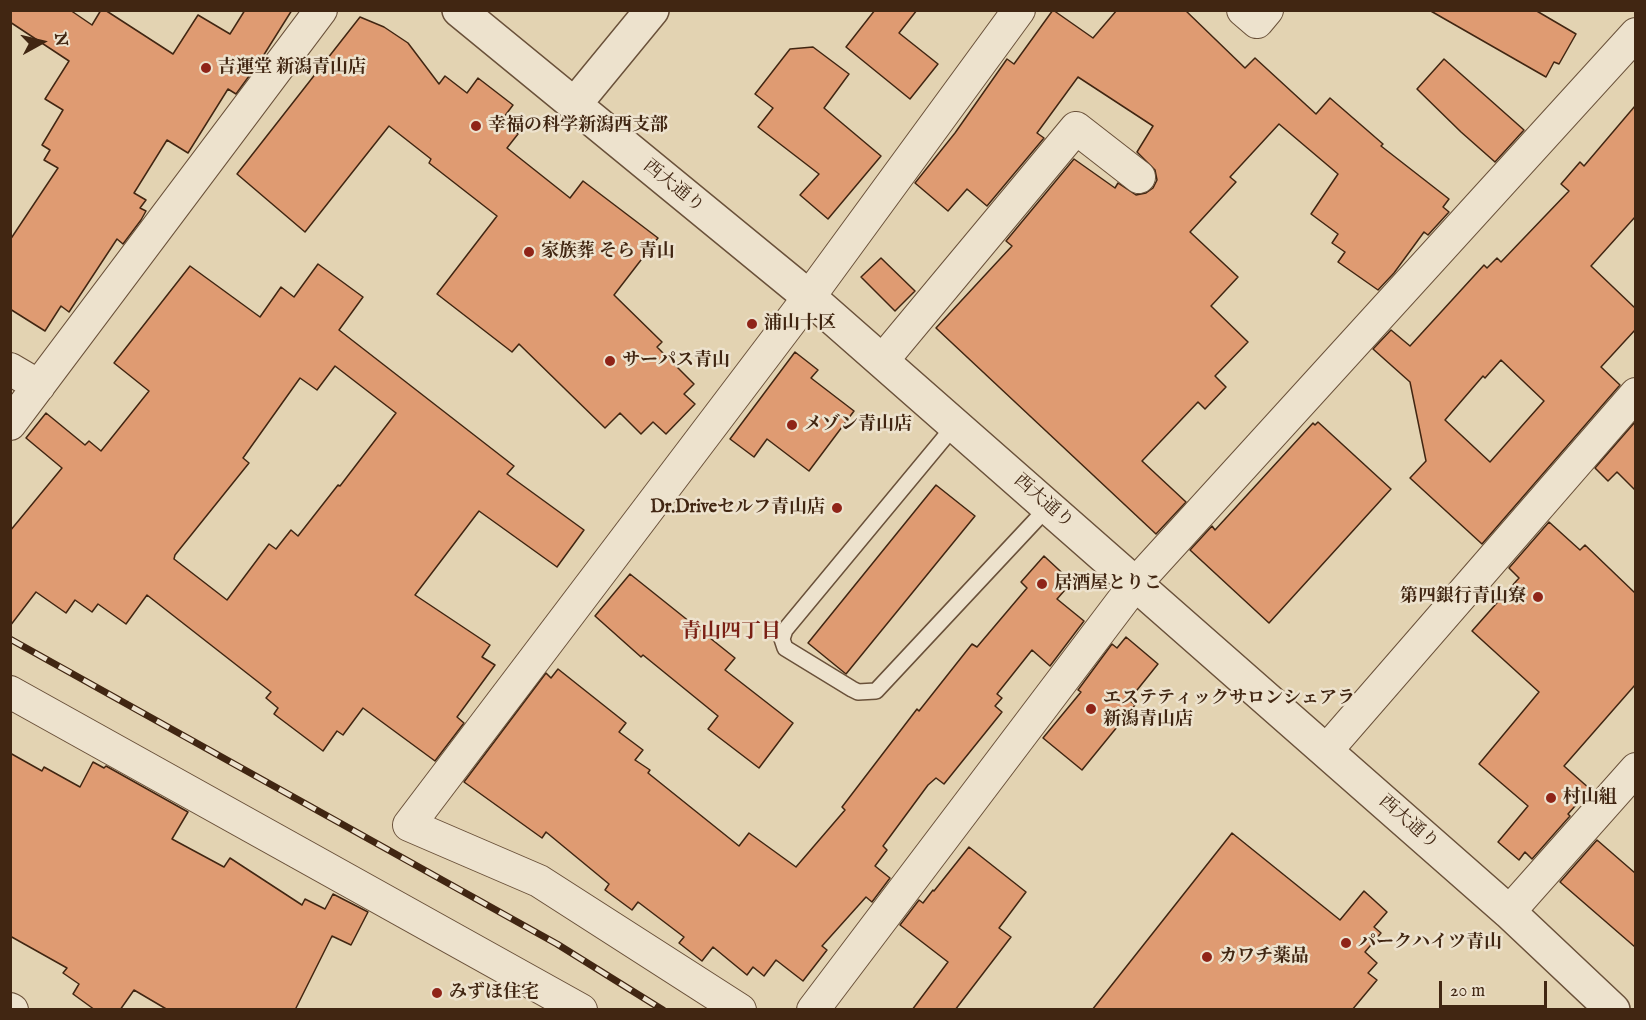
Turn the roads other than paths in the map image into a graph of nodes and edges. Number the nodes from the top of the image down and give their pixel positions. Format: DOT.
graph roads {
  1 [pos="321,10"];
  2 [pos="459,10"];
  3 [pos="652,10"];
  4 [pos="1019,10"];
  5 [pos="1243,10"];
  6 [pos="1267,10"];
  7 [pos="1635,34"];
  8 [pos="574,105"];
  9 [pos="1139,177"];
  10 [pos="808,297"];
  11 [pos="882,361"];
  12 [pos="10,369"];
  13 [pos="39,386"];
  14 [pos="1635,394"];
  15 [pos="10,424"];
  16 [pos="955,425"];
  17 [pos="1048,507"];
  18 [pos="1136,583"];
  19 [pos="10,692"];
  20 [pos="1326,752"];
  21 [pos="1635,769"];
  22 [pos="1509,912"];
  23 [pos="580,1010"];
  24 [pos="740,1010"];
  25 [pos="813,1010"];
  26 [pos="1613,1010"];
  1 -- 13 [label="street"];
  2 -- 8 [label="street, 西大通り"];
  3 -- 8 [label="street"];
  4 -- 10 [label="street"];
  5 -- 6 [label="street"];
  7 -- 18 [label="street"];
  8 -- 10 [label="street, 西大通り"];
  9 -- 11 [label="street"];
  10 -- 11 [label="street, 西大通り"];
  10 -- 24 [label="street"];
  11 -- 16 [label="street, 西大通り"];
  12 -- 13 [label="street"];
  13 -- 15 [label="street"];
  14 -- 20 [label="street"];
  16 -- 17 [label="street, 西大通り"];
  16 -- 17 [label="lane"];
  17 -- 18 [label="street, 西大通り"];
  18 -- 20 [label="street, 西大通り"];
  18 -- 25 [label="street"];
  19 -- 23 [label="street"];
  20 -- 22 [label="street, 西大通り"];
  21 -- 22 [label="street"];
  22 -- 26 [label="street, 西大通り"];
}
